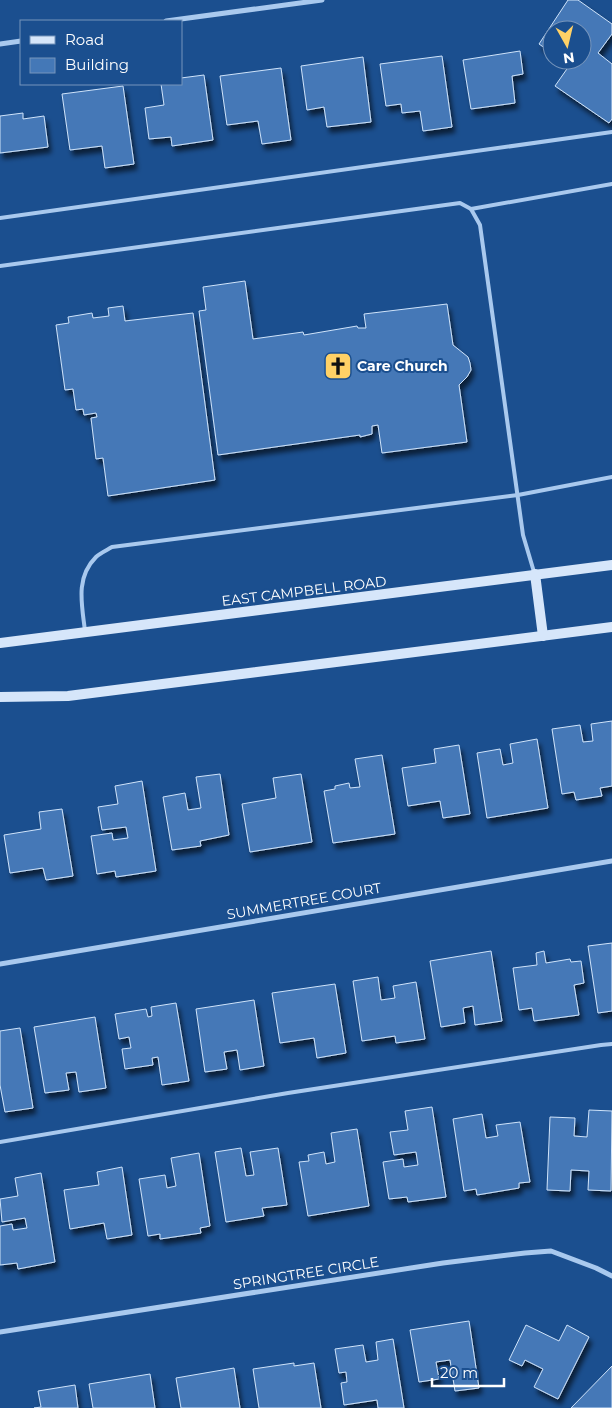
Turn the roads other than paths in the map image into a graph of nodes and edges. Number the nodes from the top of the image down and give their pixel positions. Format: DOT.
graph roads {
  1 [pos="322,0"];
  2 [pos="173,20"];
  3 [pos="20,41"];
  4 [pos="0,44"];
  5 [pos="612,132"];
  6 [pos="612,184"];
  7 [pos="471,209"];
  8 [pos="0,218"];
  9 [pos="0,266"];
  10 [pos="612,477"];
  11 [pos="518,495"];
  12 [pos="612,565"];
  13 [pos="535,574"];
  14 [pos="612,627"];
  15 [pos="85,633"];
  16 [pos="543,636"];
  17 [pos="0,643"];
  18 [pos="0,697"];
  19 [pos="612,860"];
  20 [pos="0,964"];
  21 [pos="612,1044"];
  22 [pos="0,1142"];
  23 [pos="612,1276"];
  24 [pos="0,1332"];
  1 -- 2 [label="street"];
  3 -- 4 [label="street"];
  5 -- 8 [label="lane"];
  6 -- 7 [label="lane"];
  7 -- 9 [label="lane"];
  7 -- 11 [label="lane"];
  10 -- 11 [label="lane"];
  11 -- 13 [label="lane"];
  11 -- 15 [label="lane"];
  12 -- 13 [label="main road, EAST CAMPBELL ROAD"];
  13 -- 15 [label="main road, EAST CAMPBELL ROAD"];
  13 -- 16 [label="main road"];
  14 -- 16 [label="main road"];
  15 -- 17 [label="main road, EAST CAMPBELL ROAD"];
  16 -- 18 [label="main road"];
  19 -- 20 [label="street, SUMMERTREE COURT"];
  21 -- 22 [label="lane"];
  23 -- 24 [label="street, SPRINGTREE CIRCLE"];
}
